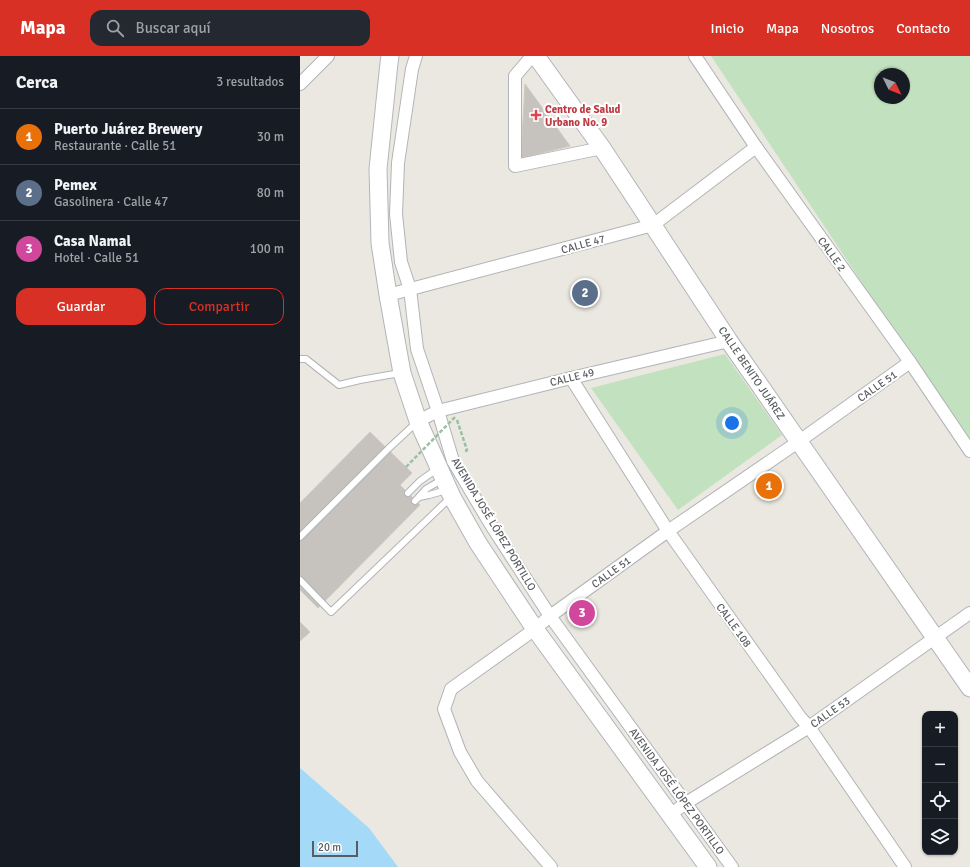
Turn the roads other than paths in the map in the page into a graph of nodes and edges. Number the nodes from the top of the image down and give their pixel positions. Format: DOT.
graph roads {
  1 [pos="328,56"];
  2 [pos="390,56"];
  3 [pos="416,56"];
  4 [pos="532,56"];
  5 [pos="536,56"];
  6 [pos="695,56"];
  7 [pos="300,84"];
  8 [pos="756,147"];
  9 [pos="602,148"];
  10 [pos="653,225"];
  11 [pos="410,289"];
  12 [pos="388,295"];
  13 [pos="729,341"];
  14 [pos="300,359"];
  15 [pos="910,362"];
  16 [pos="402,373"];
  17 [pos="570,378"];
  18 [pos="438,411"];
  19 [pos="418,421"];
  20 [pos="798,442"];
  21 [pos="970,451"];
  22 [pos="445,483"];
  23 [pos="408,493"];
  24 [pos="668,531"];
  25 [pos="300,537"];
  26 [pos="300,580"];
  27 [pos="970,613"];
  28 [pos="550,616"];
  29 [pos="535,629"];
  30 [pos="935,638"];
  31 [pos="970,688"];
  32 [pos="809,727"];
  33 [pos="686,804"];
  34 [pos="670,815"];
  35 [pos="550,867"];
  36 [pos="708,867"];
  37 [pos="732,867"];
  38 [pos="905,867"];
  1 -- 7 [label="street"];
  2 -- 12 [label="main road, AVENIDA JOSÉ LÓPEZ PORTILLO"];
  3 -- 11 [label="street, AVENIDA JOSÉ LÓPEZ PORTILLO"];
  4 -- 9 [label="street"];
  5 -- 9 [label="main road, CALLE BENITO JUÁREZ"];
  6 -- 8 [label="street, CALLE 2"];
  8 -- 10 [label="street, CALLE 47"];
  8 -- 15 [label="street, CALLE 2"];
  9 -- 10 [label="main road, CALLE BENITO JUÁREZ"];
  10 -- 11 [label="street, CALLE 47"];
  10 -- 13 [label="main road, CALLE BENITO JUÁREZ"];
  11 -- 12 [label="street, CALLE 47"];
  11 -- 18 [label="street, AVENIDA JOSÉ LÓPEZ PORTILLO"];
  12 -- 16 [label="main road, AVENIDA JOSÉ LÓPEZ PORTILLO"];
  13 -- 17 [label="street, CALLE 49"];
  13 -- 20 [label="main road, CALLE BENITO JUÁREZ"];
  14 -- 16 [label="lane"];
  15 -- 20 [label="street, CALLE 51"];
  15 -- 21 [label="street, CALLE 2"];
  16 -- 19 [label="main road, AVENIDA JOSÉ LÓPEZ PORTILLO"];
  17 -- 18 [label="street, CALLE 49"];
  17 -- 24 [label="street, CALLE 108"];
  18 -- 19 [label="street, CALLE 49"];
  18 -- 28 [label="street, AVENIDA JOSÉ LÓPEZ PORTILLO"];
  19 -- 22 [label="main road, AVENIDA JOSÉ LÓPEZ PORTILLO"];
  19 -- 25 [label="lane"];
  20 -- 24 [label="street, CALLE 51"];
  20 -- 30 [label="main road, CALLE BENITO JUÁREZ"];
  22 -- 22 [label="lane"];
  22 -- 23 [label="lane"];
  22 -- 26 [label="lane"];
  22 -- 29 [label="main road, AVENIDA JOSÉ LÓPEZ PORTILLO"];
  24 -- 28 [label="street, CALLE 51"];
  24 -- 32 [label="street, CALLE 108"];
  27 -- 30 [label="street, CALLE 53"];
  28 -- 29 [label="street, CALLE 51"];
  28 -- 33 [label="street, AVENIDA JOSÉ LÓPEZ PORTILLO"];
  29 -- 34 [label="main road, AVENIDA JOSÉ LÓPEZ PORTILLO"];
  29 -- 35 [label="street, CALLE 51"];
  30 -- 31 [label="main road, CALLE BENITO JUÁREZ"];
  30 -- 32 [label="street, CALLE 53"];
  32 -- 33 [label="street, CALLE 53"];
  32 -- 38 [label="street, CALLE 108"];
  33 -- 34 [label="street, CALLE 53"];
  33 -- 37 [label="street, AVENIDA JOSÉ LÓPEZ PORTILLO"];
  34 -- 36 [label="main road, AVENIDA JOSÉ LÓPEZ PORTILLO"];
}
